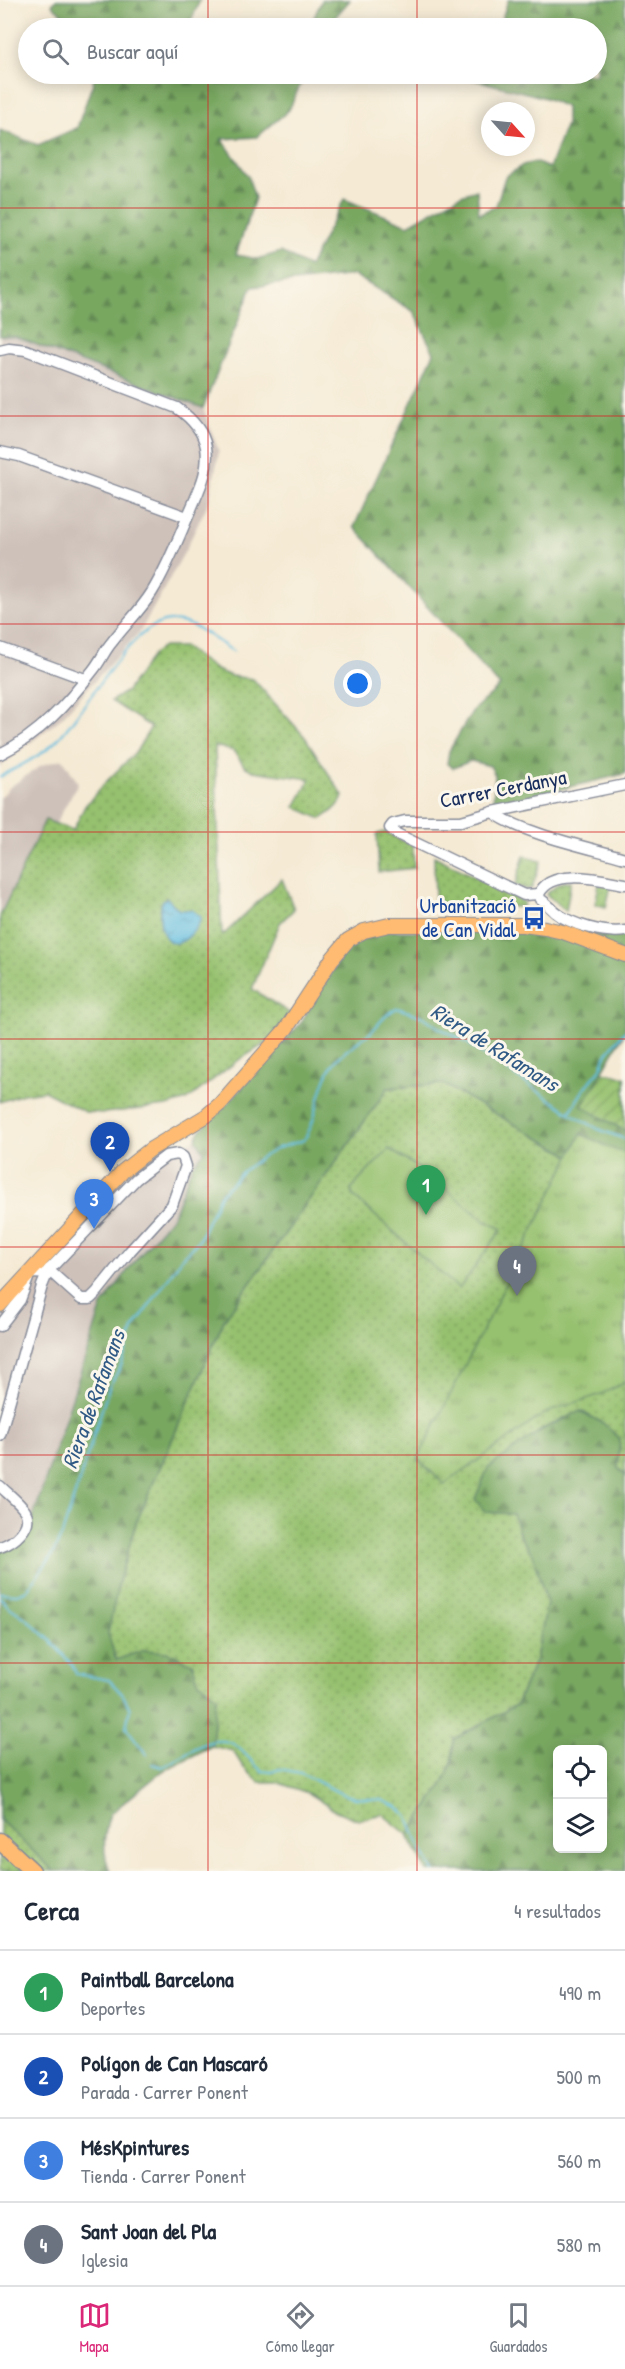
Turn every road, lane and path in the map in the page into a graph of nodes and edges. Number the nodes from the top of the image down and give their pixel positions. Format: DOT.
graph roads {
  1 [pos="0,350"];
  2 [pos="0,452"];
  3 [pos="187,517"];
  4 [pos="0,648"];
  5 [pos="86,679"];
  6 [pos="0,754"];
  7 [pos="625,785"];
  8 [pos="493,812"];
  9 [pos="625,858"];
  10 [pos="625,884"];
  11 [pos="546,902"];
  12 [pos="566,918"];
  13 [pos="559,931"];
  14 [pos="625,931"];
  15 [pos="625,955"];
  16 [pos="62,1236"];
  17 [pos="47,1272"];
  18 [pos="30,1273"];
  19 [pos="0,1305"];
  20 [pos="33,1318"];
  21 [pos="4,1322"];
  22 [pos="0,1435"];
  23 [pos="0,1486"];
  24 [pos="0,1547"];
  25 [pos="0,1841"];
  26 [pos="0,1856"];
  27 [pos="15,1871"];
  28 [pos="32,1871"];
  1 -- 3 [label="street"];
  2 -- 3 [label="street"];
  3 -- 5 [label="street"];
  4 -- 5 [label="street"];
  5 -- 6 [label="street"];
  7 -- 8 [label="street, Carrer Cerdanya"];
  8 -- 9 [label="street"];
  8 -- 11 [label="street, Carrer Cerdanya"];
  10 -- 11 [label="street"];
  11 -- 12 [label="street"];
  11 -- 13 [label="street"];
  12 -- 13 [label="street"];
  12 -- 14 [label="street"];
  13 -- 15 [label="main road"];
  13 -- 16 [label="main road"];
  16 -- 17 [label="street"];
  16 -- 18 [label="main road"];
  17 -- 17 [label="street"];
  17 -- 18 [label="street"];
  17 -- 20 [label="street"];
  18 -- 19 [label="main road"];
  18 -- 21 [label="street"];
  20 -- 21 [label="street"];
  20 -- 22 [label="street"];
  23 -- 24 [label="street"];
  25 -- 28 [label="highway"];
  26 -- 27 [label="highway"];
}
